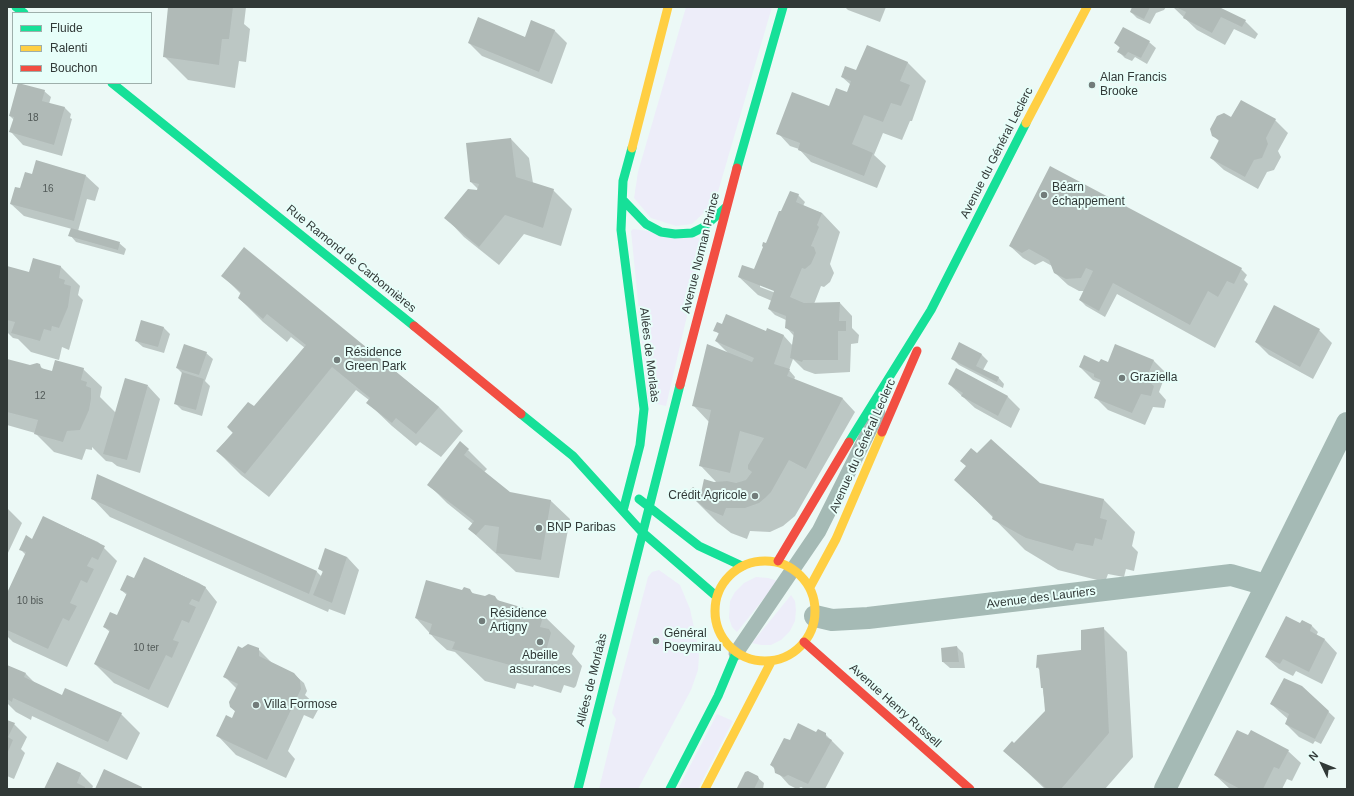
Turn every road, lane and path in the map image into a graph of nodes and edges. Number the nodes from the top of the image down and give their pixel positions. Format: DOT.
graph roads {
  1 [pos="668,7"];
  2 [pos="783,7"];
  3 [pos="1087,7"];
  4 [pos="113,84"];
  5 [pos="624,200"];
  6 [pos="724,208"];
  7 [pos="931,310"];
  8 [pos="906,348"];
  9 [pos="1347,423"];
  10 [pos="573,456"];
  11 [pos="605,476"];
  12 [pos="618,485"];
  13 [pos="628,490"];
  14 [pos="650,508"];
  15 [pos="623,512"];
  16 [pos="642,532"];
  17 [pos="778,561"];
  18 [pos="742,566"];
  19 [pos="794,569"];
  20 [pos="1266,585"];
  21 [pos="810,587"];
  22 [pos="716,596"];
  23 [pos="814,616"];
  24 [pos="804,642"];
  25 [pos="736,653"];
  26 [pos="771,662"];
  27 [pos="578,789"];
  28 [pos="670,789"];
  29 [pos="705,789"];
  30 [pos="970,789"];
  31 [pos="1165,789"];
  1 -- 5 [label="street, Allées de Morlaàs"];
  2 -- 6 [label="street, Avenue Norman Prince"];
  3 -- 7 [label="street, Avenue du Général Leclerc"];
  4 -- 10 [label="street, Rue Ramond de Carbonnières"];
  5 -- 6 [label="street"];
  5 -- 13 [label="street, Allées de Morlaàs"];
  6 -- 14 [label="street, Avenue Norman Prince"];
  7 -- 8 [label="street, Avenue du Général Leclerc"];
  7 -- 21 [label="street, Avenue du Général Leclerc"];
  8 -- 17 [label="street, Avenue du Général Leclerc"];
  8 -- 19 [label="lane"];
  9 -- 20 [label="street"];
  10 -- 11 [label="street, Rue Ramond de Carbonnières"];
  10 -- 15 [label="street, Rue Ramond de Carbonnières"];
  12 -- 13 [label="street"];
  13 -- 14 [label="street"];
  13 -- 15 [label="street, Allées de Morlaàs"];
  14 -- 16 [label="street, Allées de Morlaàs"];
  14 -- 18 [label="street"];
  15 -- 16 [label="street, Rue Ramond de Carbonnières"];
  16 -- 22 [label="street, Rue Ramond de Carbonnières"];
  16 -- 27 [label="street, Allées de Morlaàs"];
  17 -- 18 [label="street"];
  17 -- 19 [label="street"];
  18 -- 22 [label="street"];
  19 -- 21 [label="street"];
  19 -- 25 [label="lane"];
  20 -- 23 [label="street, Avenue des Lauriers"];
  20 -- 31 [label="street"];
  21 -- 23 [label="street"];
  22 -- 25 [label="street"];
  23 -- 24 [label="street"];
  24 -- 26 [label="street"];
  24 -- 30 [label="street, Avenue Henry Russell"];
  25 -- 26 [label="street"];
  25 -- 28 [label="street"];
  26 -- 29 [label="street"];
}
